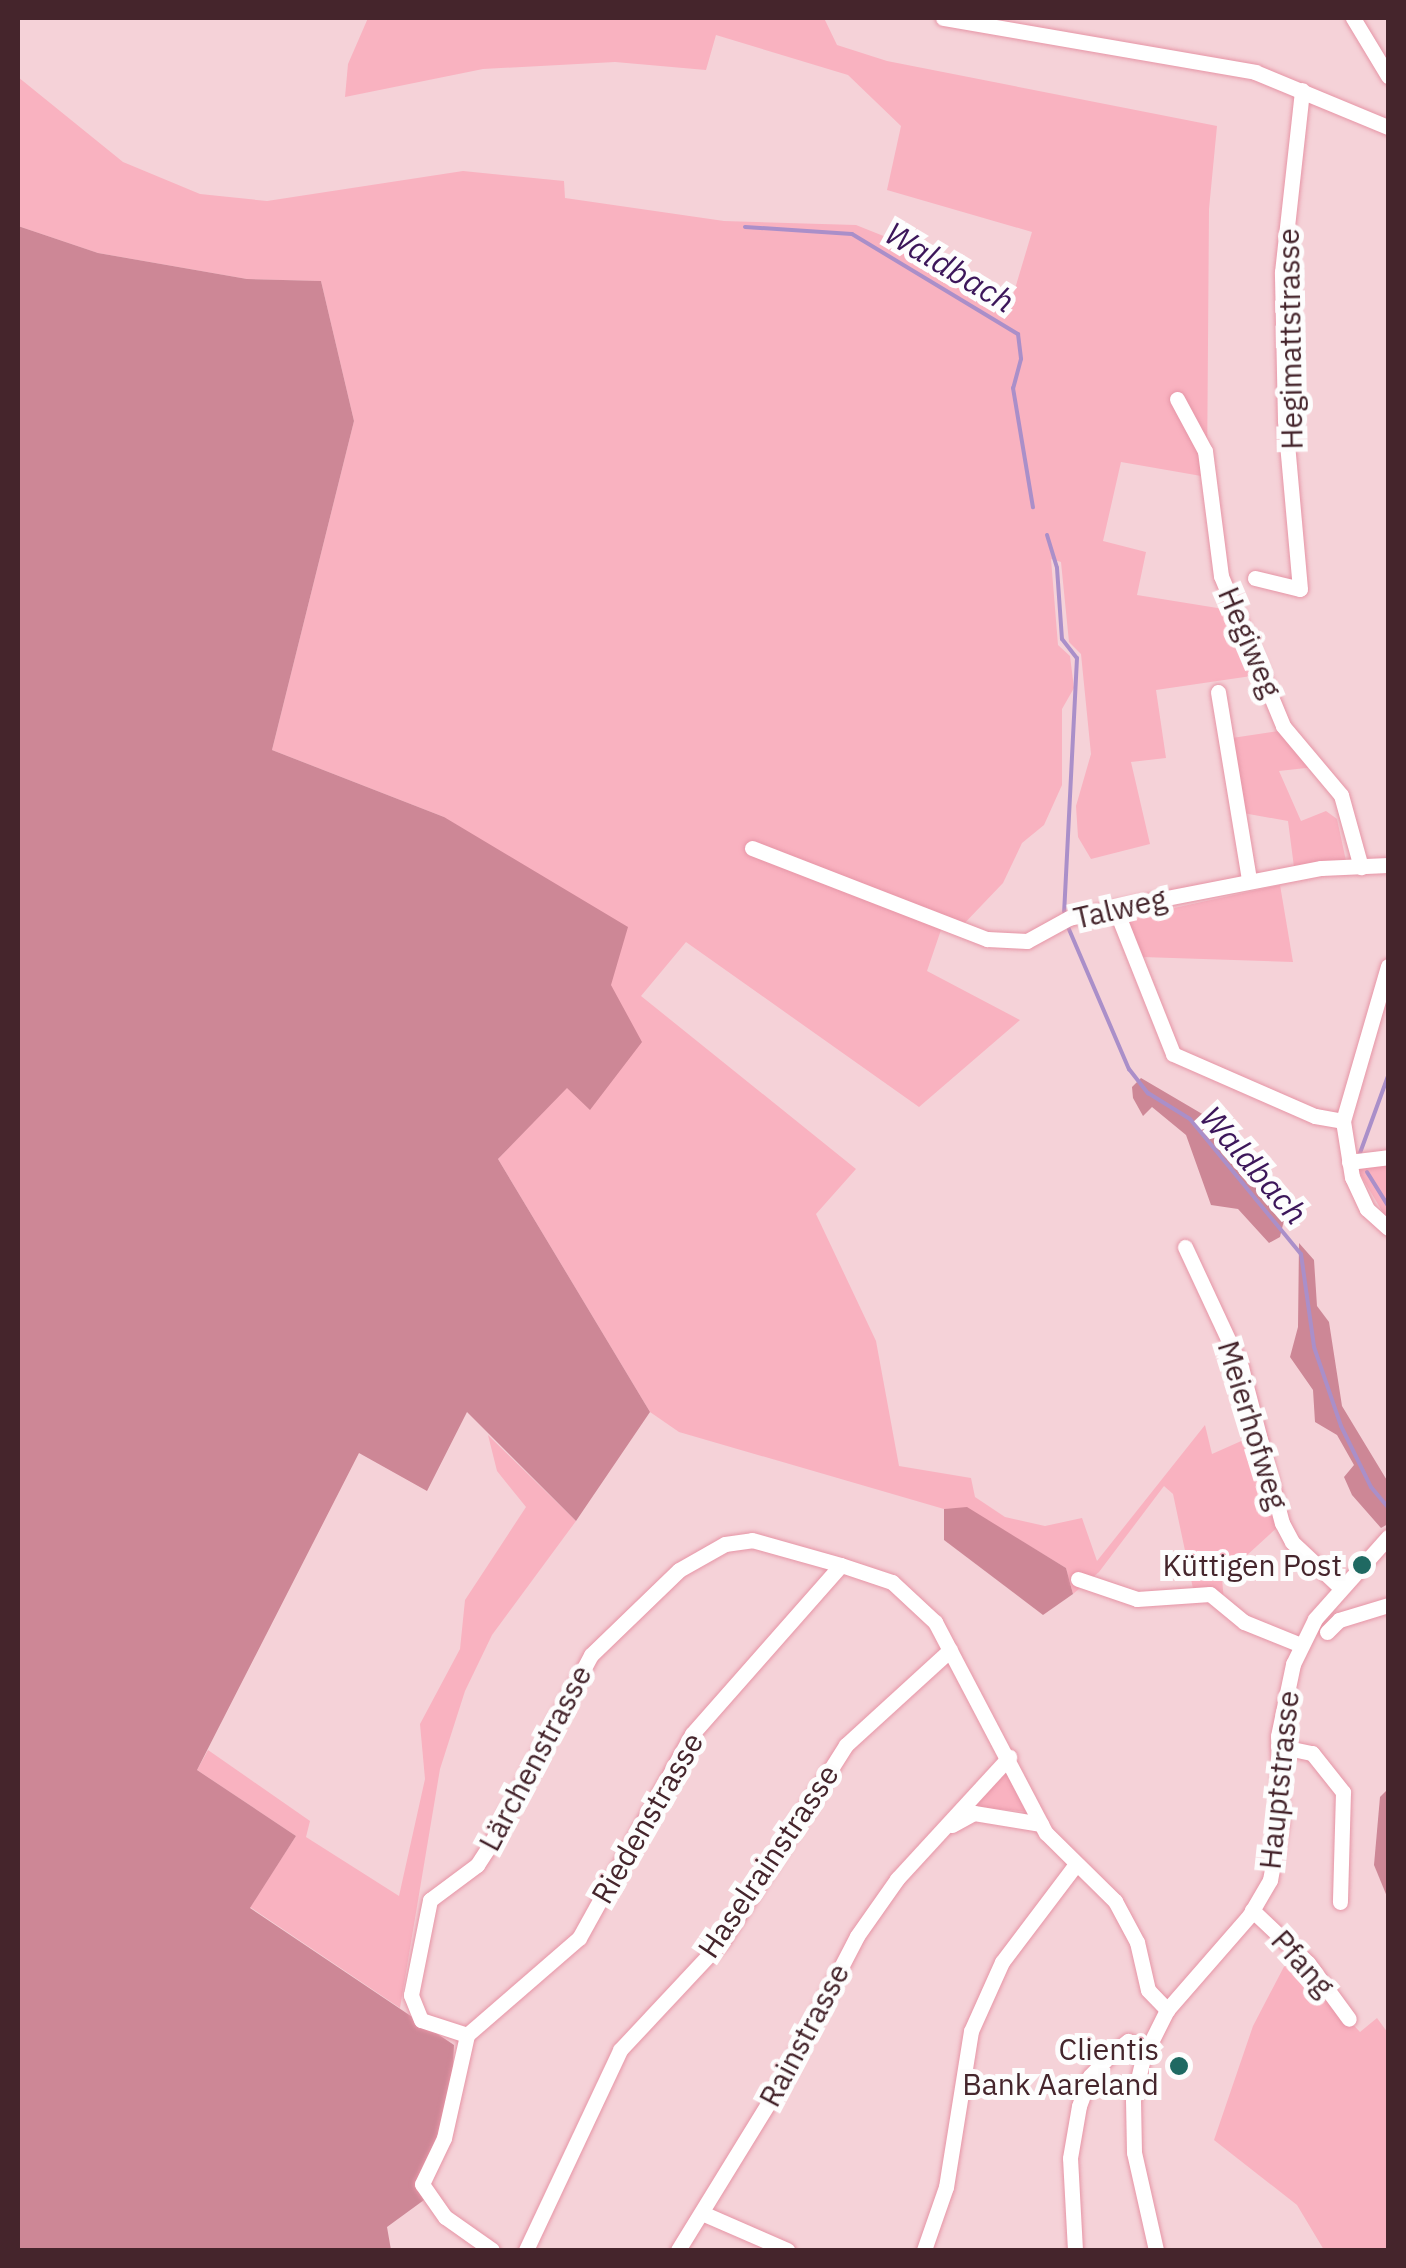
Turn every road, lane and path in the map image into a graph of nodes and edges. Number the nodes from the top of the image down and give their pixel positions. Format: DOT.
graph roads {
  1 [pos="944,18"];
  2 [pos="1353,18"];
  3 [pos="1388,76"];
  4 [pos="1302,90"];
  5 [pos="1388,127"];
  6 [pos="1178,399"];
  7 [pos="1255,578"];
  8 [pos="1218,692"];
  9 [pos="752,848"];
  10 [pos="1388,865"];
  11 [pos="1361,866"];
  12 [pos="1249,880"];
  13 [pos="1115,908"];
  14 [pos="1388,966"];
  15 [pos="1344,1121"];
  16 [pos="1388,1156"];
  17 [pos="1349,1162"];
  18 [pos="1388,1228"];
  19 [pos="1185,1247"];
  20 [pos="1388,1537"];
  21 [pos="842,1565"];
  22 [pos="1078,1579"];
  23 [pos="1340,1588"];
  24 [pos="1388,1605"];
  25 [pos="1327,1632"];
  26 [pos="1301,1645"];
  27 [pos="950,1650"];
  28 [pos="1278,1746"];
  29 [pos="1009,1757"];
  30 [pos="1041,1824"];
  31 [pos="944,1829"];
  32 [pos="1076,1864"];
  33 [pos="1340,1902"];
  34 [pos="1252,1910"];
  35 [pos="1167,2010"];
  36 [pos="1349,2019"];
  37 [pos="467,2036"];
  38 [pos="1146,2048"];
  39 [pos="702,2213"];
  40 [pos="492,2250"];
  41 [pos="526,2250"];
  42 [pos="678,2250"];
  43 [pos="787,2250"];
  44 [pos="924,2250"];
  45 [pos="1076,2250"];
  46 [pos="1156,2250"];
  1 -- 4 [label="street"];
  2 -- 3 [label="street"];
  4 -- 5 [label="street"];
  4 -- 7 [label="street, Hegimattstrasse"];
  6 -- 11 [label="street, Hegiweg"];
  8 -- 12 [label="street"];
  9 -- 13 [label="street, Talweg"];
  10 -- 11 [label="street, Talweg"];
  11 -- 12 [label="street, Talweg"];
  12 -- 13 [label="street, Talweg"];
  13 -- 15 [label="street"];
  14 -- 15 [label="street"];
  15 -- 17 [label="street"];
  16 -- 17 [label="street"];
  17 -- 18 [label="street"];
  19 -- 23 [label="street, Meierhofweg"];
  20 -- 23 [label="street, Hauptstrasse"];
  21 -- 27 [label="street"];
  21 -- 37 [label="street, Riedenstrasse"];
  21 -- 37 [label="street, Lärchenstrasse"];
  22 -- 26 [label="street"];
  23 -- 26 [label="street, Hauptstrasse"];
  24 -- 25 [label="street"];
  26 -- 28 [label="street, Hauptstrasse"];
  27 -- 29 [label="street"];
  27 -- 41 [label="street, Haselrainstrasse"];
  28 -- 33 [label="street"];
  28 -- 34 [label="street, Hauptstrasse"];
  29 -- 30 [label="street"];
  29 -- 31 [label="street, Rainstrasse"];
  30 -- 31 [label="street"];
  30 -- 32 [label="street"];
  31 -- 39 [label="street, Rainstrasse"];
  32 -- 35 [label="street"];
  32 -- 44 [label="street"];
  34 -- 35 [label="street, Hauptstrasse"];
  34 -- 36 [label="street, Pfang"];
  35 -- 38 [label="street, Hauptstrasse"];
  37 -- 40 [label="street"];
  38 -- 45 [label="street"];
  38 -- 46 [label="street, Hauptstrasse"];
  39 -- 42 [label="street, Rainstrasse"];
  39 -- 43 [label="street"];
}
